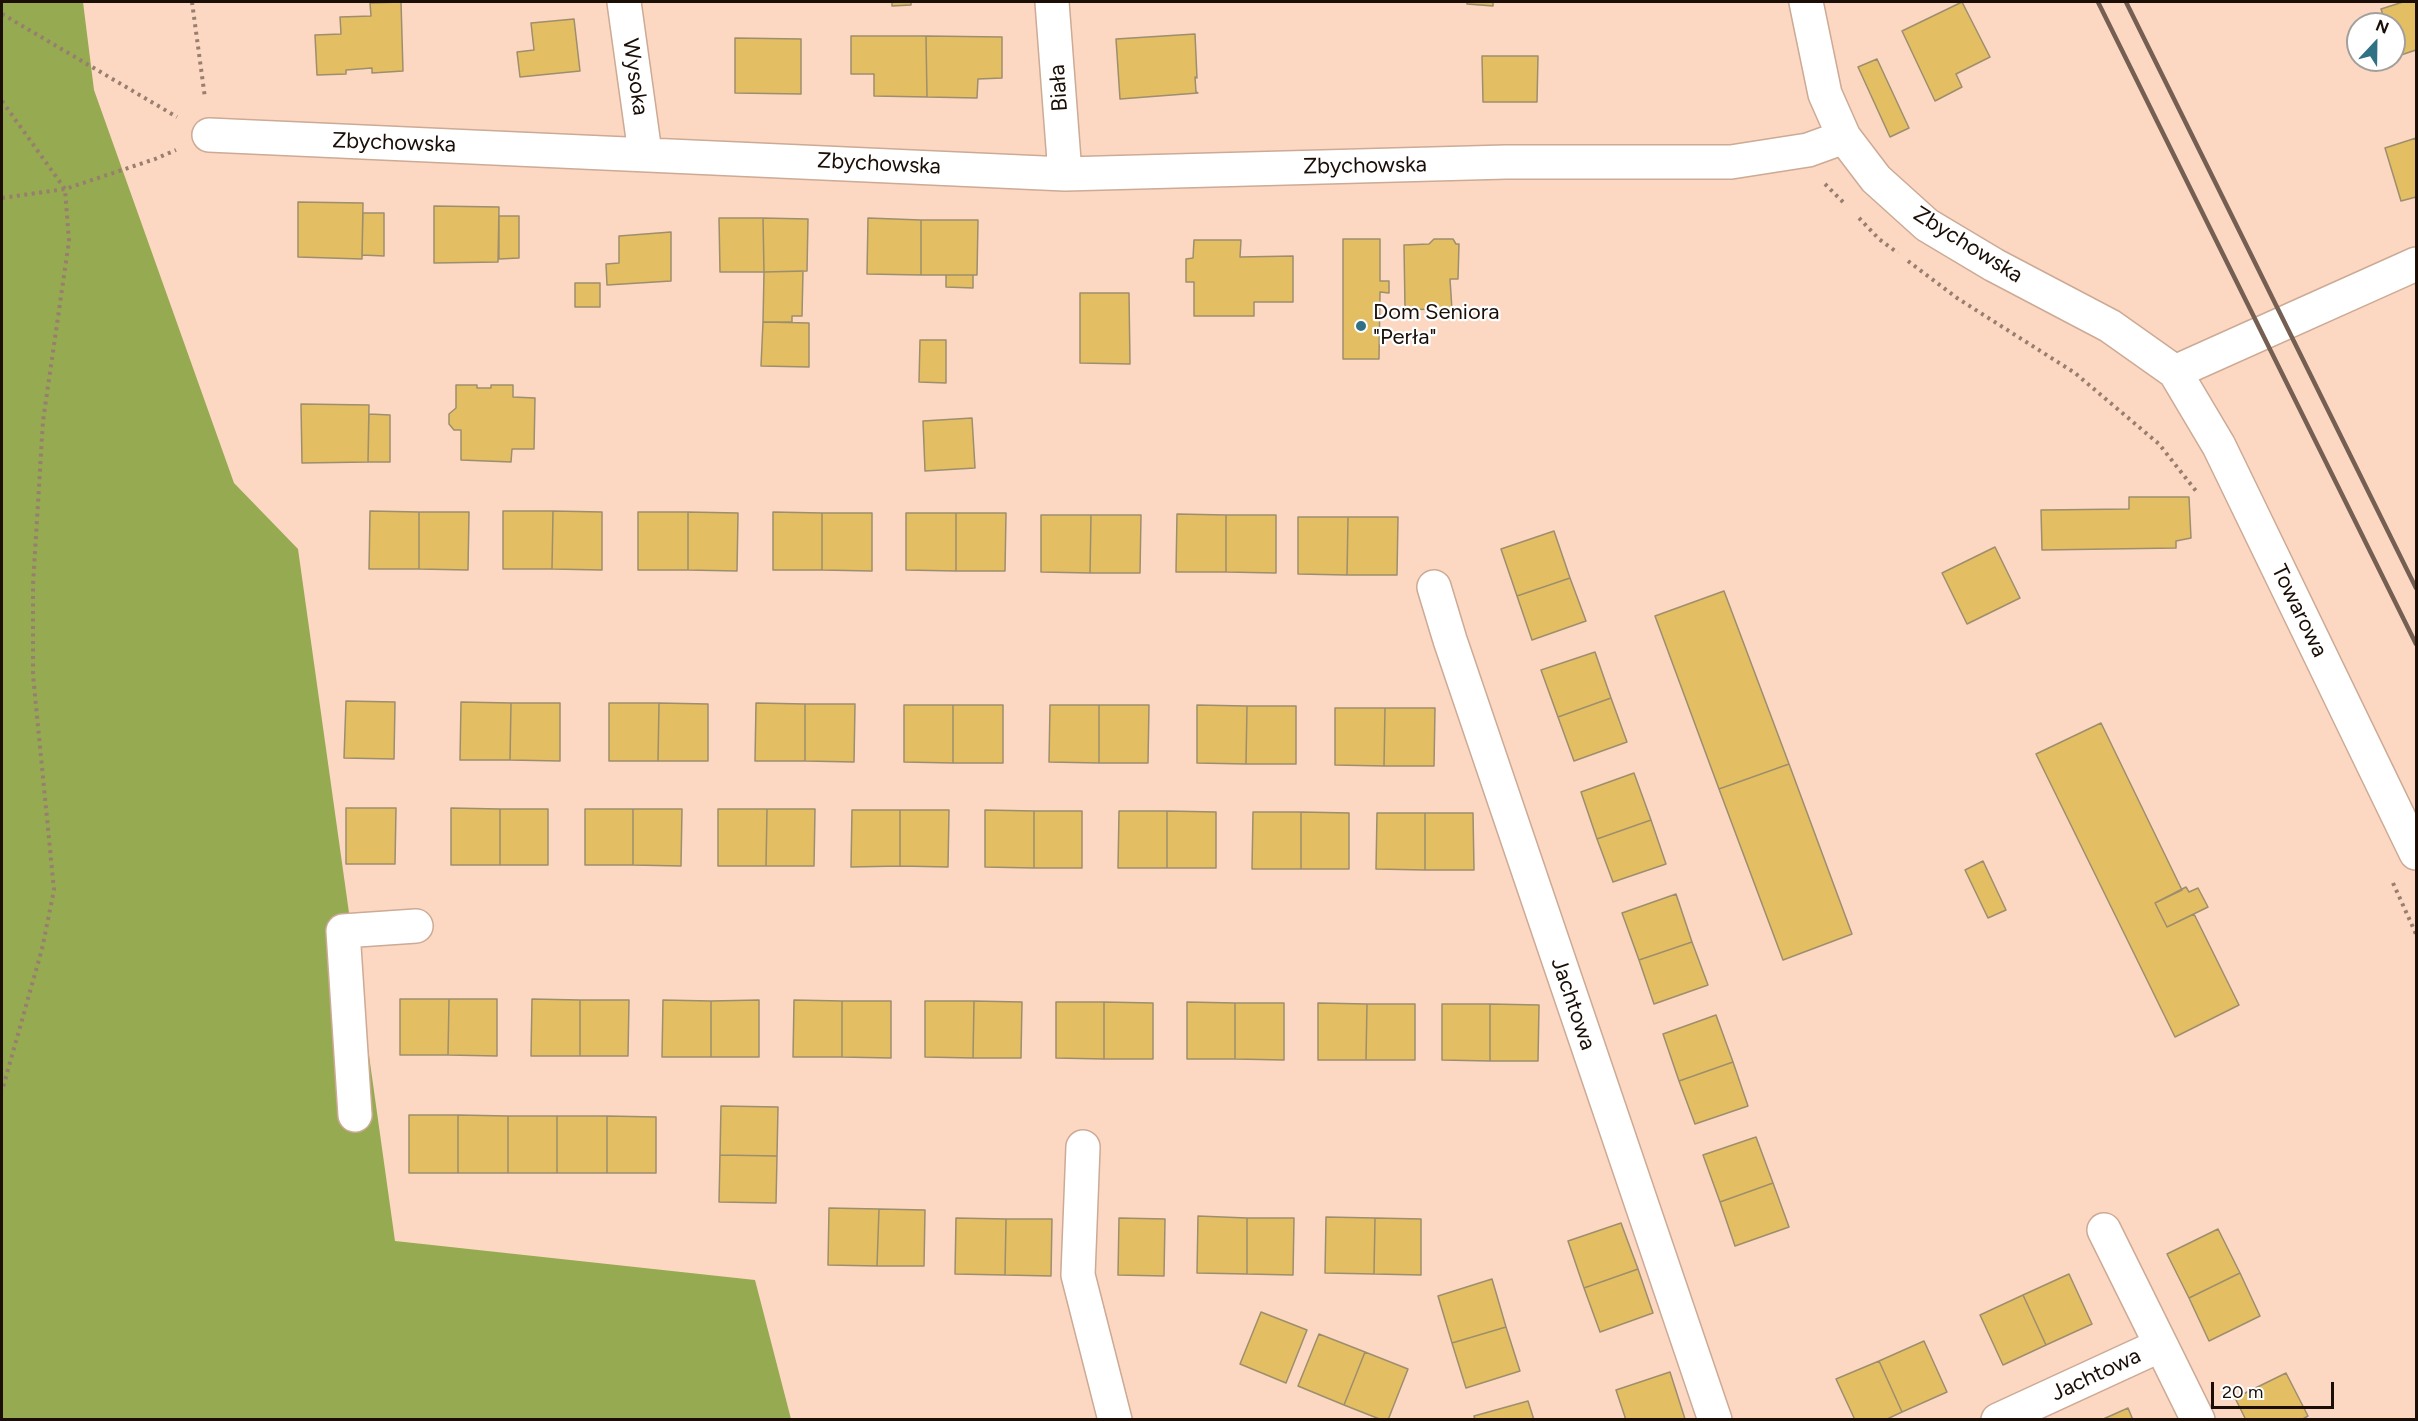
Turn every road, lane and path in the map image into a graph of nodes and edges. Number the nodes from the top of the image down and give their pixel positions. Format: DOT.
graph roads {
  1 [pos="192,2"];
  2 [pos="624,2"];
  3 [pos="1052,2"];
  4 [pos="1806,2"];
  5 [pos="2,14"];
  6 [pos="2,101"];
  7 [pos="209,135"];
  8 [pos="1844,137"];
  9 [pos="1808,150"];
  10 [pos="645,153"];
  11 [pos="1065,174"];
  12 [pos="65,189"];
  13 [pos="2,198"];
  14 [pos="1848,207"];
  15 [pos="1855,215"];
  16 [pos="2416,264"];
  17 [pos="2175,372"];
  18 [pos="2199,494"];
  19 [pos="1434,587"];
  20 [pos="2416,853"];
  21 [pos="2392,881"];
  22 [pos="416,926"];
  23 [pos="2416,934"];
  24 [pos="2,1090"];
  25 [pos="355,1116"];
  26 [pos="1083,1147"];
  27 [pos="2104,1230"];
  28 [pos="2161,1345"];
  29 [pos="1115,1419"];
  30 [pos="1715,1419"];
  31 [pos="1998,1419"];
  32 [pos="2198,1419"];
  1 -- 7 [label="path"];
  2 -- 10 [label="street, Wysoka"];
  3 -- 11 [label="street, Biała"];
  4 -- 8 [label="street"];
  5 -- 7 [label="path"];
  6 -- 12 [label="path"];
  7 -- 10 [label="street, Zbychowska"];
  7 -- 12 [label="path"];
  8 -- 9 [label="street, Zbychowska"];
  8 -- 17 [label="street, Zbychowska"];
  9 -- 11 [label="street, Zbychowska"];
  9 -- 14 [label="path"];
  10 -- 11 [label="street, Zbychowska"];
  12 -- 13 [label="path"];
  12 -- 24 [label="path"];
  15 -- 18 [label="path"];
  16 -- 17 [label="street"];
  17 -- 20 [label="street, Towarowa"];
  19 -- 30 [label="street, Jachtowa"];
  21 -- 23 [label="path"];
  22 -- 25 [label="street"];
  26 -- 29 [label="street"];
  27 -- 28 [label="street, Jachtowa"];
  28 -- 31 [label="street, Jachtowa"];
  28 -- 32 [label="street, Jachtowa"];
}
